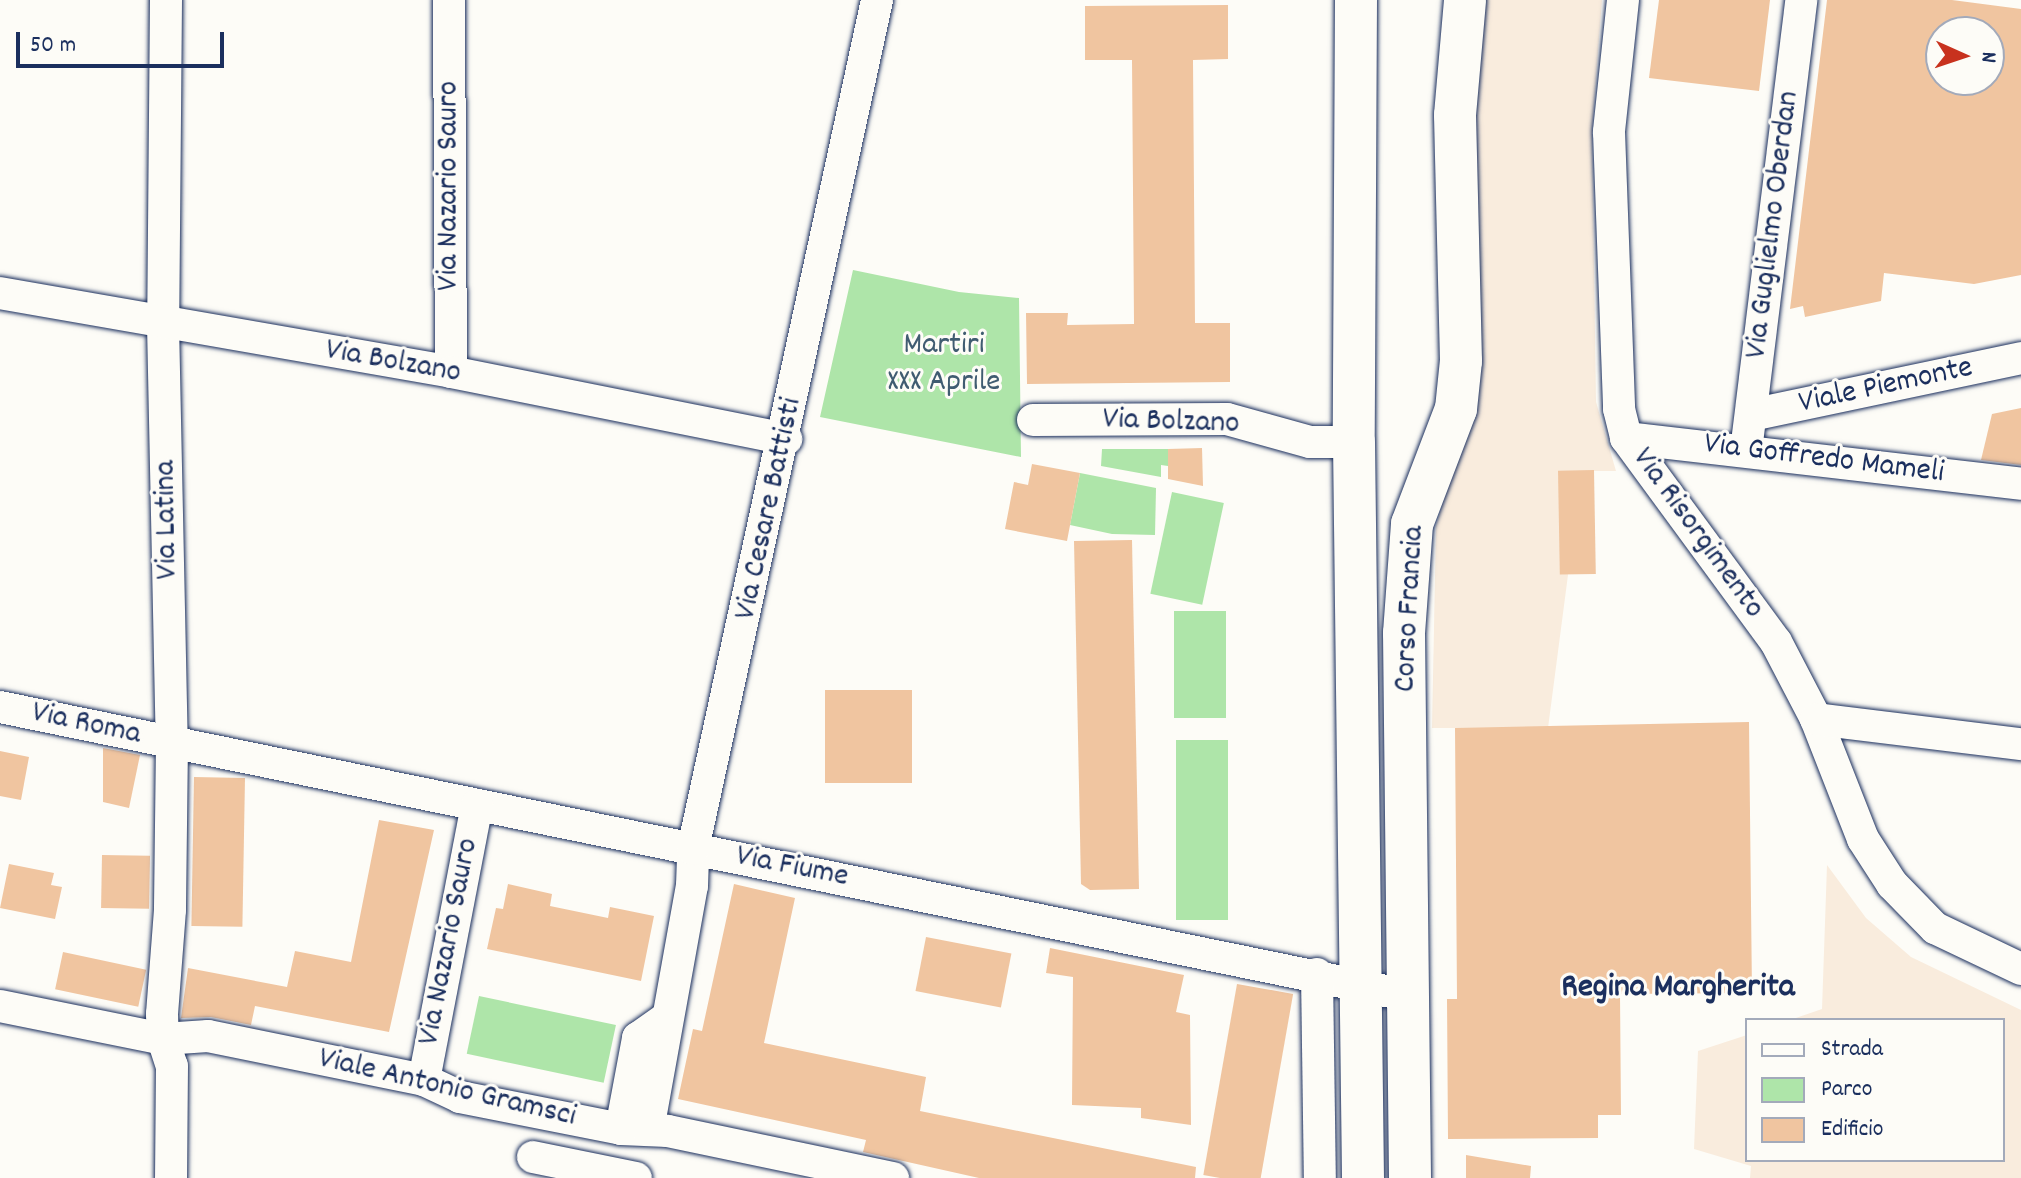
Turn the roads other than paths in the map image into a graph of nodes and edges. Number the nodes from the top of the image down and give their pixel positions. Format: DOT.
graph roads {
  1 [pos="166,0"];
  2 [pos="449,0"];
  3 [pos="877,0"];
  4 [pos="1356,0"];
  5 [pos="1465,0"];
  6 [pos="1623,0"];
  7 [pos="1801,0"];
  8 [pos="0,293"];
  9 [pos="163,324"];
  10 [pos="2021,358"];
  11 [pos="451,372"];
  12 [pos="1751,415"];
  13 [pos="1033,420"];
  14 [pos="1626,438"];
  15 [pos="786,439"];
  16 [pos="1354,442"];
  17 [pos="1746,451"];
  18 [pos="2021,484"];
  19 [pos="0,707"];
  20 [pos="1816,719"];
  21 [pos="172,743"];
  22 [pos="2021,744"];
  23 [pos="477,805"];
  24 [pos="693,849"];
  25 [pos="2021,969"];
  26 [pos="1317,974"];
  27 [pos="1360,984"];
  28 [pos="1411,996"];
  29 [pos="0,1006"];
  30 [pos="163,1039"];
  31 [pos="424,1080"];
  32 [pos="543,1113"];
  33 [pos="634,1130"];
  34 [pos="530,1167"];
  35 [pos="171,1178"];
  36 [pos="636,1178"];
  37 [pos="893,1178"];
  38 [pos="1320,1178"];
  39 [pos="1363,1178"];
  40 [pos="1410,1178"];
  1 -- 9 [label="street, Via Latina"];
  2 -- 11 [label="street, Via Nazario Sauro"];
  3 -- 15 [label="street, Via Cesare Battisti"];
  4 -- 16 [label="main road, Corso Francia"];
  5 -- 28 [label="main road, Corso Francia"];
  6 -- 14 [label="street, Via Risorgimento"];
  7 -- 12 [label="street, Via Guglielmo Oberdan"];
  8 -- 9 [label="street, Via Bolzano"];
  9 -- 11 [label="street, Via Bolzano"];
  9 -- 21 [label="street, Via Latina"];
  10 -- 12 [label="street, Viale Piemonte"];
  11 -- 15 [label="street, Via Bolzano"];
  12 -- 17 [label="street, Via Guglielmo Oberdan"];
  13 -- 16 [label="street, Via Bolzano"];
  14 -- 17 [label="street, Via Goffredo Mameli"];
  14 -- 20 [label="street, Via Risorgimento"];
  15 -- 24 [label="street, Via Cesare Battisti"];
  16 -- 27 [label="main road, Corso Francia"];
  17 -- 18 [label="street, Via Goffredo Mameli"];
  19 -- 21 [label="street, Via Roma"];
  20 -- 22 [label="street"];
  20 -- 25 [label="street, Via Risorgimento"];
  21 -- 23 [label="street, Via Fiume"];
  21 -- 30 [label="street, Via Latina"];
  23 -- 24 [label="street, Via Fiume"];
  23 -- 31 [label="street, Via Nazario Sauro"];
  24 -- 26 [label="street, Via Fiume"];
  24 -- 33 [label="street, Via Cesare Battisti"];
  26 -- 27 [label="street, Via Fiume"];
  26 -- 38 [label="street"];
  27 -- 28 [label="street, Via Fiume"];
  27 -- 39 [label="main road, Corso Francia"];
  28 -- 40 [label="main road, Corso Francia"];
  29 -- 30 [label="street, Viale Antonio Gramsci"];
  30 -- 31 [label="street, Viale Antonio Gramsci"];
  30 -- 35 [label="street, Via Latina"];
  31 -- 32 [label="street, Viale Antonio Gramsci"];
  32 -- 33 [label="street, Viale Antonio Gramsci"];
  32 -- 34 [label="street"];
  33 -- 37 [label="street, Viale Antonio Gramsci"];
  34 -- 36 [label="street, Viale Antonio Gramsci"];
}
